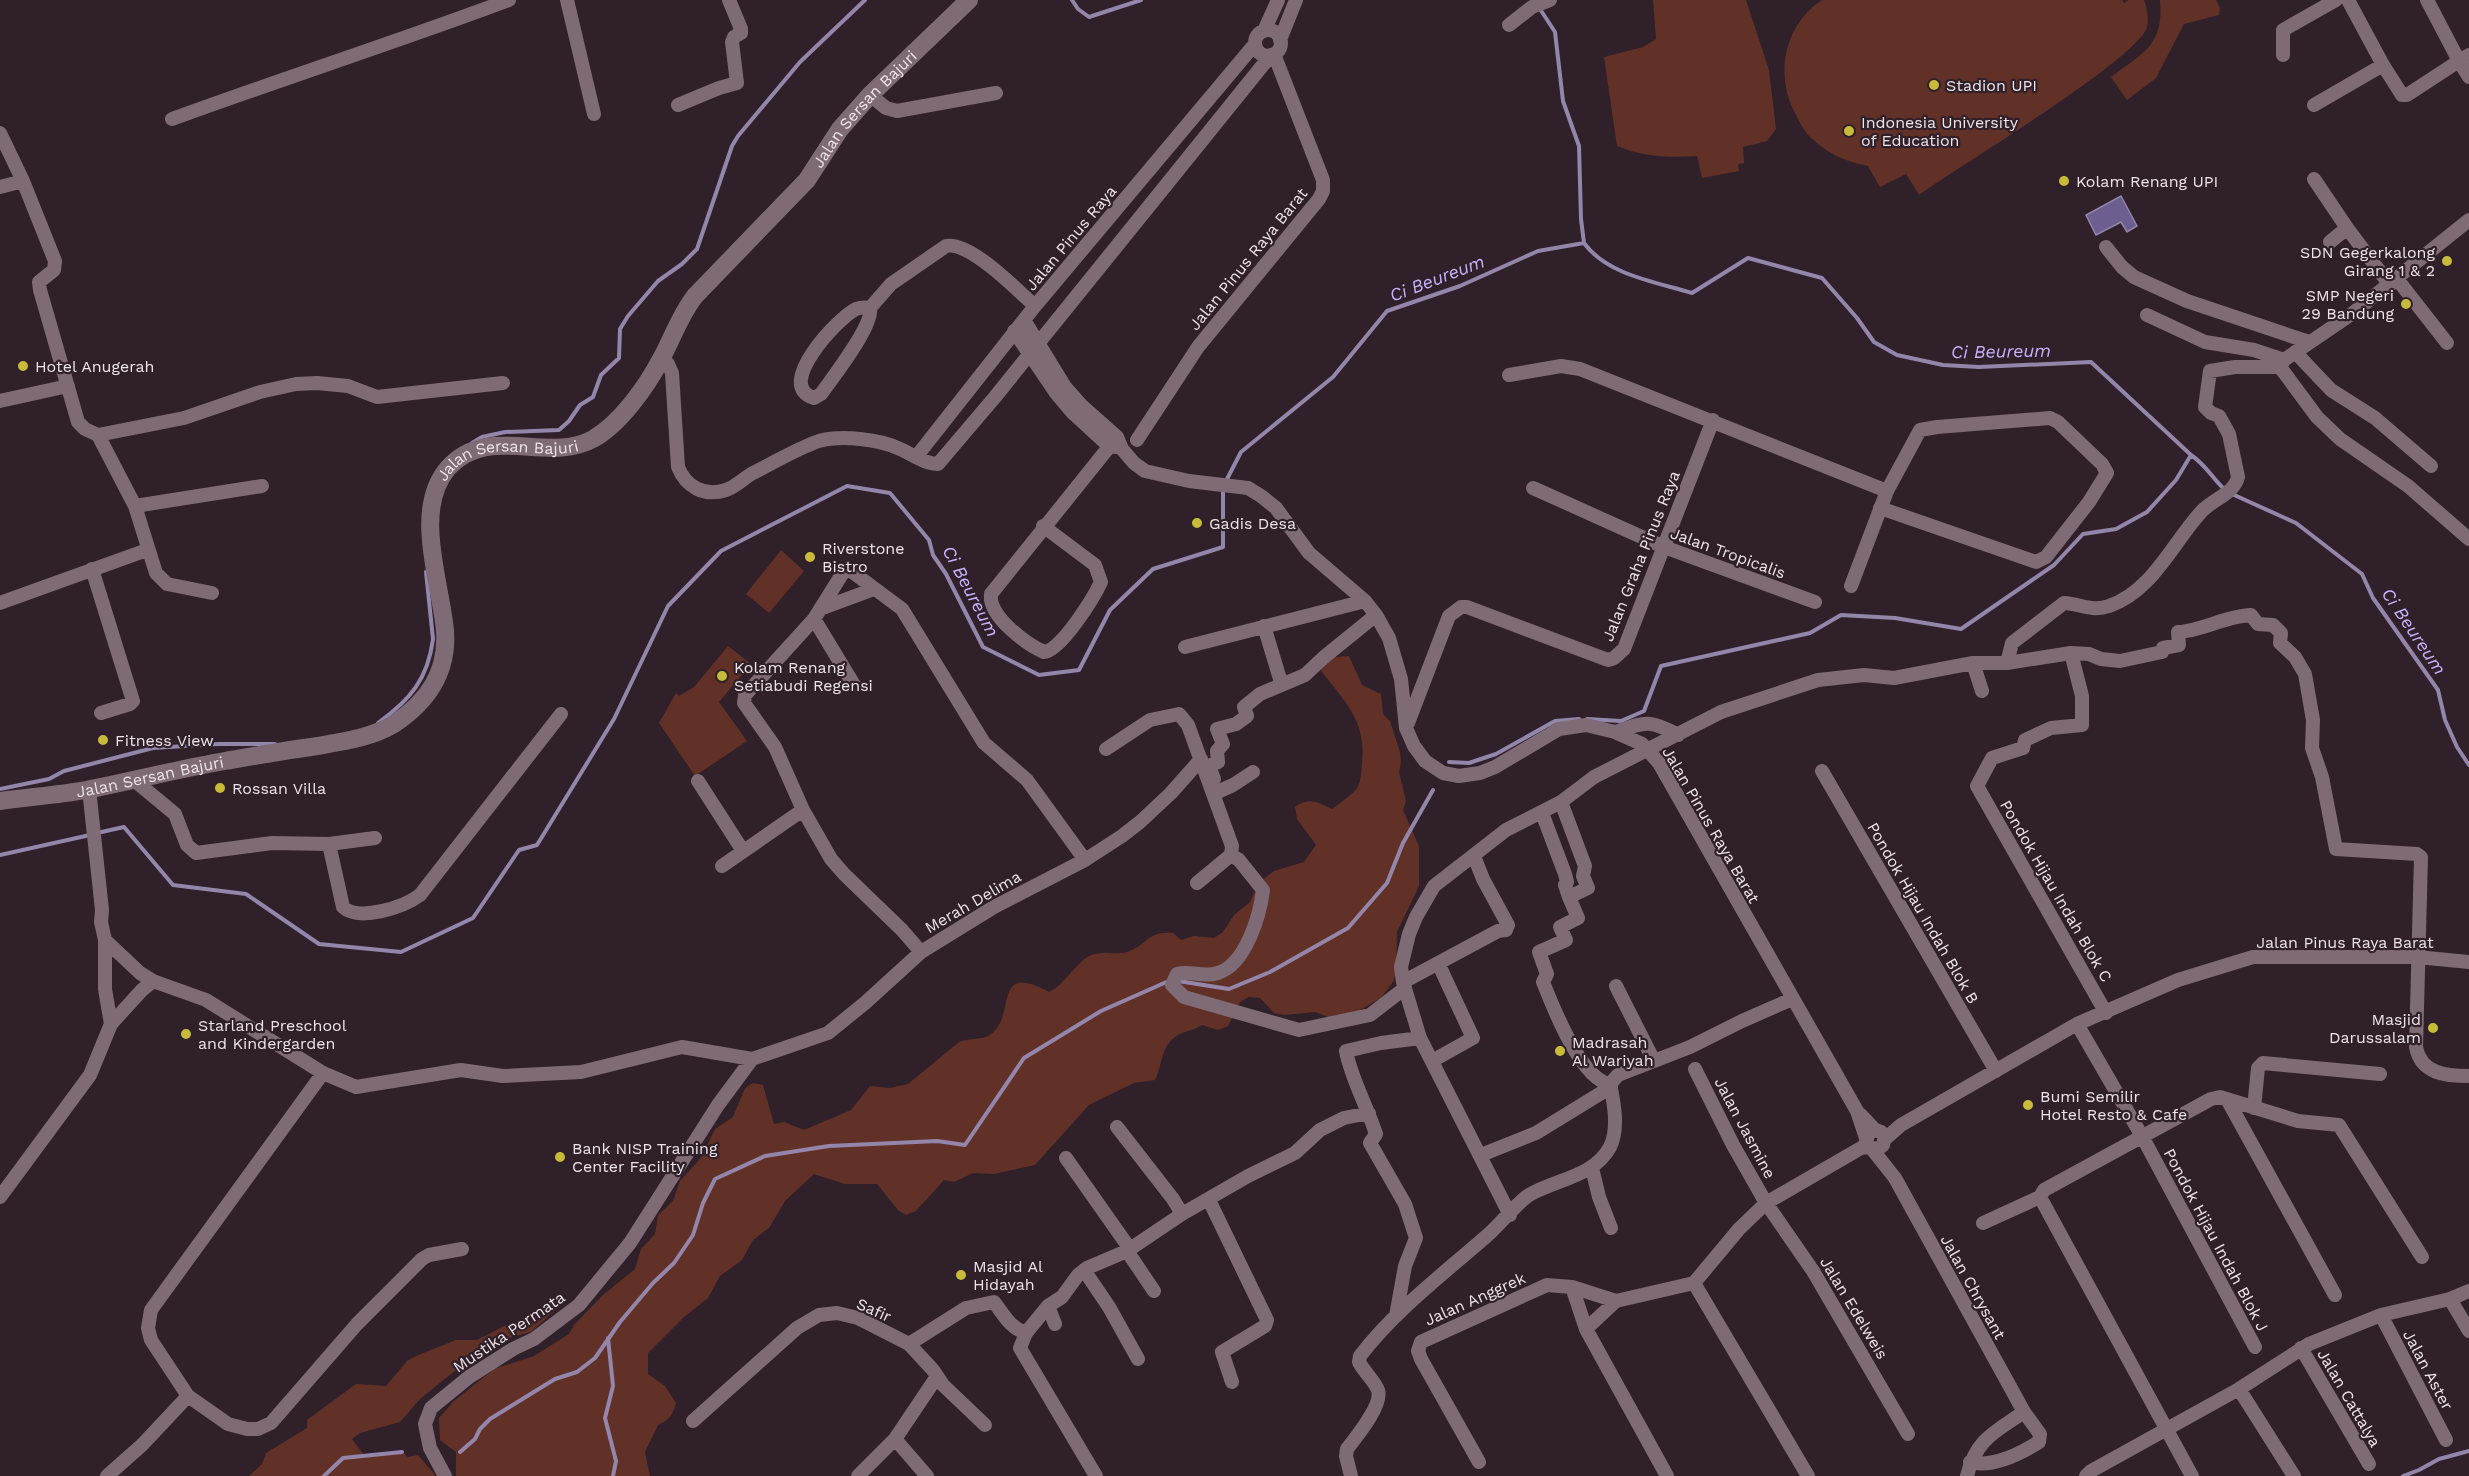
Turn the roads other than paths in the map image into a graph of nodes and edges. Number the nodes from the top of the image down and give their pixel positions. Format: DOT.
graph roads {
  1 [pos="509,0"];
  2 [pos="567,0"];
  3 [pos="729,0"];
  4 [pos="969,0"];
  5 [pos="1278,0"];
  6 [pos="1296,0"];
  7 [pos="1550,0"];
  8 [pos="2336,0"];
  9 [pos="2348,0"];
  10 [pos="2427,0"];
  11 [pos="1531,3"];
  12 [pos="1509,25"];
  13 [pos="1264,31"];
  14 [pos="1280,40"];
  15 [pos="1255,44"];
  16 [pos="1273,55"];
  17 [pos="2283,55"];
  18 [pos="2464,58"];
  19 [pos="2383,65"];
  20 [pos="2469,77"];
  21 [pos="996,93"];
  22 [pos="870,95"];
  23 [pos="678,105"];
  24 [pos="2314,105"];
  25 [pos="594,114"];
  26 [pos="172,119"];
  27 [pos="0,133"];
  28 [pos="1174,141"];
  29 [pos="1191,154"];
  30 [pos="2314,179"];
  31 [pos="23,181"];
  32 [pos="1137,185"];
  33 [pos="0,187"];
  34 [pos="1154,199"];
  35 [pos="2469,220"];
  36 [pos="2348,228"];
  37 [pos="2330,242"];
  38 [pos="2106,246"];
  39 [pos="2393,282"];
  40 [pos="1045,295"];
  41 [pos="1035,306"];
  42 [pos="870,308"];
  43 [pos="1064,310"];
  44 [pos="2147,315"];
  45 [pos="1024,320"];
  46 [pos="1014,331"];
  47 [pos="2309,342"];
  48 [pos="2447,343"];
  49 [pos="1033,348"];
  50 [pos="662,358"];
  51 [pos="2286,360"];
  52 [pos="1509,375"];
  53 [pos="503,383"];
  54 [pos="68,386"];
  55 [pos="0,401"];
  56 [pos="1713,420"];
  57 [pos="98,435"];
  58 [pos="1137,440"];
  59 [pos="1116,444"];
  60 [pos="916,458"];
  61 [pos="2431,466"];
  62 [pos="262,486"];
  63 [pos="1533,488"];
  64 [pos="1887,490"];
  65 [pos="135,506"];
  66 [pos="1880,508"];
  67 [pos="1043,526"];
  68 [pos="2469,539"];
  69 [pos="1664,547"];
  70 [pos="147,550"];
  71 [pos="92,569"];
  72 [pos="1851,586"];
  73 [pos="874,589"];
  74 [pos="212,593"];
  75 [pos="1365,601"];
  76 [pos="1815,602"];
  77 [pos="0,603"];
  78 [pos="817,614"];
  79 [pos="1376,615"];
  80 [pos="1264,626"];
  81 [pos="1185,647"];
  82 [pos="2072,654"];
  83 [pos="1973,663"];
  84 [pos="2007,663"];
  85 [pos="1280,679"];
  86 [pos="854,685"];
  87 [pos="1983,691"];
  88 [pos="100,713"];
  89 [pos="561,714"];
  90 [pos="1406,728"];
  91 [pos="1615,732"];
  92 [pos="1678,735"];
  93 [pos="1106,749"];
  94 [pos="1201,759"];
  95 [pos="1821,771"];
  96 [pos="1253,772"];
  97 [pos="134,780"];
  98 [pos="698,781"];
  99 [pos="86,790"];
  100 [pos="1215,793"];
  101 [pos="0,801"];
  102 [pos="1561,802"];
  103 [pos="803,810"];
  104 [pos="1542,813"];
  105 [pos="375,838"];
  106 [pos="329,844"];
  107 [pos="743,851"];
  108 [pos="1231,855"];
  109 [pos="1474,856"];
  110 [pos="1085,860"];
  111 [pos="722,866"];
  112 [pos="1197,883"];
  113 [pos="1569,897"];
  114 [pos="105,940"];
  115 [pos="921,952"];
  116 [pos="2417,957"];
  117 [pos="2469,962"];
  118 [pos="1438,963"];
  119 [pos="153,981"];
  120 [pos="1404,985"];
  121 [pos="1616,986"];
  122 [pos="1792,999"];
  123 [pos="2106,1013"];
  124 [pos="111,1024"];
  125 [pos="2077,1024"];
  126 [pos="1420,1038"];
  127 [pos="752,1059"];
  128 [pos="1432,1061"];
  129 [pos="1654,1061"];
  130 [pos="1695,1069"];
  131 [pos="1996,1071"];
  132 [pos="323,1073"];
  133 [pos="2380,1074"];
  134 [pos="2469,1076"];
  135 [pos="1610,1085"];
  136 [pos="2227,1099"];
  137 [pos="2254,1108"];
  138 [pos="1370,1113"];
  139 [pos="1117,1126"];
  140 [pos="2143,1137"];
  141 [pos="1873,1141"];
  142 [pos="1481,1155"];
  143 [pos="1066,1158"];
  144 [pos="1592,1167"];
  145 [pos="0,1197"];
  146 [pos="2040,1197"];
  147 [pos="1209,1200"];
  148 [pos="1766,1203"];
  149 [pos="1182,1214"];
  150 [pos="1510,1215"];
  151 [pos="1983,1223"];
  152 [pos="1611,1228"];
  153 [pos="462,1249"];
  154 [pos="1128,1250"];
  155 [pos="2422,1257"];
  156 [pos="1084,1270"];
  157 [pos="1694,1283"];
  158 [pos="1572,1287"];
  159 [pos="1154,1291"];
  160 [pos="2469,1291"];
  161 [pos="2335,1295"];
  162 [pos="2450,1299"];
  163 [pos="1616,1301"];
  164 [pos="1048,1306"];
  165 [pos="1396,1316"];
  166 [pos="2380,1316"];
  167 [pos="1055,1324"];
  168 [pos="1586,1329"];
  169 [pos="2469,1331"];
  170 [pos="1026,1333"];
  171 [pos="909,1344"];
  172 [pos="2255,1347"];
  173 [pos="2301,1348"];
  174 [pos="1138,1359"];
  175 [pos="936,1378"];
  176 [pos="1232,1382"];
  177 [pos="2239,1389"];
  178 [pos="188,1396"];
  179 [pos="2024,1412"];
  180 [pos="693,1421"];
  181 [pos="986,1425"];
  182 [pos="2166,1428"];
  183 [pos="1908,1434"];
  184 [pos="896,1439"];
  185 [pos="2446,1440"];
  186 [pos="1479,1462"];
  187 [pos="1970,1462"];
  188 [pos="2369,1464"];
  189 [pos="107,1476"];
  190 [pos="445,1476"];
  191 [pos="858,1476"];
  192 [pos="927,1476"];
  193 [pos="1096,1476"];
  194 [pos="1351,1476"];
  195 [pos="1667,1476"];
  196 [pos="1808,1476"];
  197 [pos="1967,1476"];
  198 [pos="2086,1476"];
  199 [pos="2192,1476"];
  200 [pos="2294,1476"];
  1 -- 26 [label="street"];
  2 -- 25 [label="street"];
  3 -- 23 [label="street"];
  4 -- 22 [label="main road, Jalan Sersan Bajuri"];
  5 -- 13 [label="street, Jalan Pinus Raya"];
  6 -- 14 [label="street"];
  7 -- 11 [label="street"];
  8 -- 17 [label="street"];
  9 -- 19 [label="street"];
  10 -- 18 [label="street"];
  11 -- 12 [label="street"];
  13 -- 14 [label="street"];
  13 -- 15 [label="street, Jalan Pinus Raya"];
  14 -- 16 [label="street"];
  15 -- 16 [label="street"];
  15 -- 28 [label="street, Jalan Pinus Raya"];
  16 -- 29 [label="street"];
  16 -- 58 [label="street, Jalan Pinus Raya Barat"];
  18 -- 19 [label="street"];
  18 -- 20 [label="street"];
  19 -- 24 [label="street"];
  21 -- 22 [label="street"];
  22 -- 50 [label="main road, Jalan Sersan Bajuri"];
  27 -- 31 [label="street"];
  28 -- 29 [label="street"];
  28 -- 32 [label="street, Jalan Pinus Raya"];
  29 -- 34 [label="street"];
  30 -- 36 [label="street"];
  31 -- 33 [label="street"];
  31 -- 54 [label="street"];
  32 -- 34 [label="street"];
  32 -- 40 [label="street, Jalan Pinus Raya"];
  34 -- 43 [label="street"];
  35 -- 39 [label="street"];
  36 -- 37 [label="street"];
  36 -- 39 [label="street"];
  38 -- 47 [label="street"];
  39 -- 47 [label="street"];
  39 -- 48 [label="street"];
  40 -- 41 [label="street, Jalan Pinus Raya"];
  40 -- 43 [label="street"];
  41 -- 42 [label="street"];
  41 -- 45 [label="street, Jalan Pinus Raya"];
  42 -- 42 [label="street"];
  43 -- 49 [label="street"];
  44 -- 51 [label="street"];
  45 -- 46 [label="street, Jalan Pinus Raya"];
  45 -- 49 [label="street, Jalan Pinus Raya Barat"];
  46 -- 49 [label="street, Jalan Pinus Raya Barat"];
  46 -- 60 [label="street, Jalan Pinus Raya"];
  47 -- 51 [label="street"];
  49 -- 59 [label="street, Jalan Pinus Raya Barat"];
  49 -- 60 [label="street"];
  50 -- 60 [label="street"];
  50 -- 97 [label="main road, Jalan Sersan Bajuri"];
  51 -- 61 [label="street"];
  51 -- 68 [label="street"];
  51 -- 84 [label="street"];
  52 -- 56 [label="street"];
  53 -- 57 [label="street"];
  54 -- 55 [label="street"];
  54 -- 57 [label="street"];
  56 -- 64 [label="street"];
  56 -- 69 [label="street, Jalan Graha Pinus Raya"];
  57 -- 65 [label="street"];
  59 -- 67 [label="street"];
  59 -- 75 [label="street, Jalan Pinus Raya Barat"];
  62 -- 65 [label="street"];
  63 -- 69 [label="street, Jalan Tropicalis"];
  64 -- 66 [label="street"];
  64 -- 66 [label="street"];
  65 -- 70 [label="street"];
  66 -- 72 [label="street"];
  67 -- 67 [label="street"];
  69 -- 76 [label="street, Jalan Tropicalis"];
  69 -- 90 [label="street, Jalan Graha Pinus Raya"];
  70 -- 71 [label="street"];
  70 -- 74 [label="street"];
  71 -- 77 [label="street"];
  71 -- 88 [label="street"];
  73 -- 78 [label="street"];
  73 -- 78 [label="street"];
  73 -- 110 [label="street"];
  75 -- 79 [label="street, Jalan Pinus Raya Barat"];
  75 -- 80 [label="street"];
  78 -- 86 [label="street"];
  78 -- 103 [label="street"];
  79 -- 90 [label="street, Jalan Pinus Raya Barat"];
  79 -- 100 [label="street"];
  80 -- 81 [label="street"];
  80 -- 85 [label="street"];
  82 -- 84 [label="street"];
  82 -- 116 [label="street"];
  82 -- 123 [label="street, Pondok Hijau Indah Blok C"];
  83 -- 84 [label="street"];
  83 -- 87 [label="street"];
  83 -- 92 [label="street"];
  89 -- 106 [label="street"];
  90 -- 91 [label="street, Jalan Pinus Raya Barat"];
  91 -- 92 [label="street"];
  91 -- 122 [label="street, Jalan Pinus Raya Barat"];
  92 -- 102 [label="street"];
  93 -- 94 [label="street"];
  94 -- 100 [label="street"];
  94 -- 110 [label="street, Merah Delima"];
  95 -- 131 [label="street, Pondok Hijau Indah Blok B"];
  96 -- 100 [label="street"];
  97 -- 99 [label="main road, Jalan Sersan Bajuri"];
  97 -- 106 [label="street"];
  98 -- 107 [label="street"];
  99 -- 101 [label="main road, Jalan Sersan Bajuri"];
  99 -- 114 [label="street"];
  100 -- 108 [label="street"];
  102 -- 104 [label="street"];
  102 -- 113 [label="street"];
  103 -- 107 [label="street"];
  103 -- 115 [label="street"];
  104 -- 109 [label="street"];
  104 -- 113 [label="street"];
  105 -- 106 [label="street"];
  107 -- 111 [label="street"];
  108 -- 112 [label="street"];
  108 -- 120 [label="street"];
  109 -- 118 [label="street"];
  109 -- 120 [label="street"];
  110 -- 115 [label="street, Merah Delima"];
  113 -- 135 [label="street"];
  114 -- 119 [label="street"];
  114 -- 124 [label="street"];
  115 -- 127 [label="street, Merah Delima"];
  116 -- 117 [label="street, Jalan Pinus Raya Barat"];
  116 -- 123 [label="street, Jalan Pinus Raya Barat"];
  116 -- 134 [label="street"];
  118 -- 120 [label="street"];
  118 -- 128 [label="street"];
  119 -- 124 [label="street"];
  119 -- 132 [label="street"];
  120 -- 126 [label="street"];
  121 -- 129 [label="street"];
  122 -- 129 [label="street"];
  122 -- 141 [label="street, Jalan Pinus Raya Barat"];
  123 -- 125 [label="street, Jalan Pinus Raya Barat"];
  124 -- 145 [label="street"];
  125 -- 131 [label="street, Jalan Pinus Raya Barat"];
  125 -- 140 [label="street, Pondok Hijau Indah Blok J"];
  126 -- 128 [label="street"];
  126 -- 138 [label="street"];
  127 -- 132 [label="street"];
  127 -- 190 [label="street, Mustika Permata"];
  128 -- 142 [label="street"];
  129 -- 135 [label="street"];
  130 -- 148 [label="street, Jalan Jasmine"];
  131 -- 141 [label="street, Jalan Pinus Raya Barat"];
  132 -- 178 [label="street"];
  133 -- 137 [label="street"];
  135 -- 142 [label="street"];
  135 -- 144 [label="street"];
  136 -- 137 [label="street"];
  136 -- 140 [label="street"];
  136 -- 161 [label="street"];
  137 -- 155 [label="street"];
  138 -- 147 [label="street"];
  138 -- 165 [label="street"];
  139 -- 149 [label="street"];
  140 -- 146 [label="street"];
  140 -- 172 [label="street, Pondok Hijau Indah Blok J"];
  141 -- 148 [label="street, Jalan Pinus Raya Barat"];
  141 -- 179 [label="street, Jalan Chrysant"];
  142 -- 150 [label="street"];
  143 -- 154 [label="street"];
  144 -- 150 [label="street"];
  144 -- 152 [label="street"];
  146 -- 151 [label="street"];
  146 -- 182 [label="street"];
  147 -- 149 [label="street"];
  147 -- 176 [label="street"];
  148 -- 157 [label="street, Jalan Pinus Raya Barat"];
  148 -- 183 [label="street, Jalan Edelweis"];
  149 -- 154 [label="street"];
  150 -- 165 [label="street"];
  153 -- 178 [label="street"];
  154 -- 156 [label="street"];
  154 -- 159 [label="street"];
  156 -- 164 [label="street"];
  156 -- 174 [label="street"];
  157 -- 163 [label="street"];
  157 -- 196 [label="street"];
  158 -- 163 [label="street"];
  158 -- 168 [label="street"];
  158 -- 186 [label="street, Jalan Anggrek"];
  160 -- 162 [label="street"];
  162 -- 166 [label="street"];
  162 -- 169 [label="street"];
  163 -- 168 [label="street"];
  164 -- 167 [label="street"];
  164 -- 170 [label="street"];
  165 -- 194 [label="street"];
  166 -- 173 [label="street"];
  166 -- 185 [label="street, Jalan Aster"];
  168 -- 195 [label="street"];
  170 -- 171 [label="street"];
  170 -- 193 [label="street"];
  171 -- 175 [label="street, Safir"];
  171 -- 180 [label="street, Safir"];
  173 -- 177 [label="street"];
  173 -- 188 [label="street, Jalan Cattalya"];
  175 -- 181 [label="street, Safir"];
  175 -- 184 [label="street"];
  177 -- 182 [label="street"];
  177 -- 200 [label="street"];
  178 -- 189 [label="street"];
  179 -- 187 [label="street"];
  179 -- 187 [label="street, Jalan Chrysant"];
  182 -- 198 [label="street"];
  182 -- 199 [label="street"];
  184 -- 191 [label="street"];
  184 -- 192 [label="street"];
  187 -- 197 [label="street"];
}
